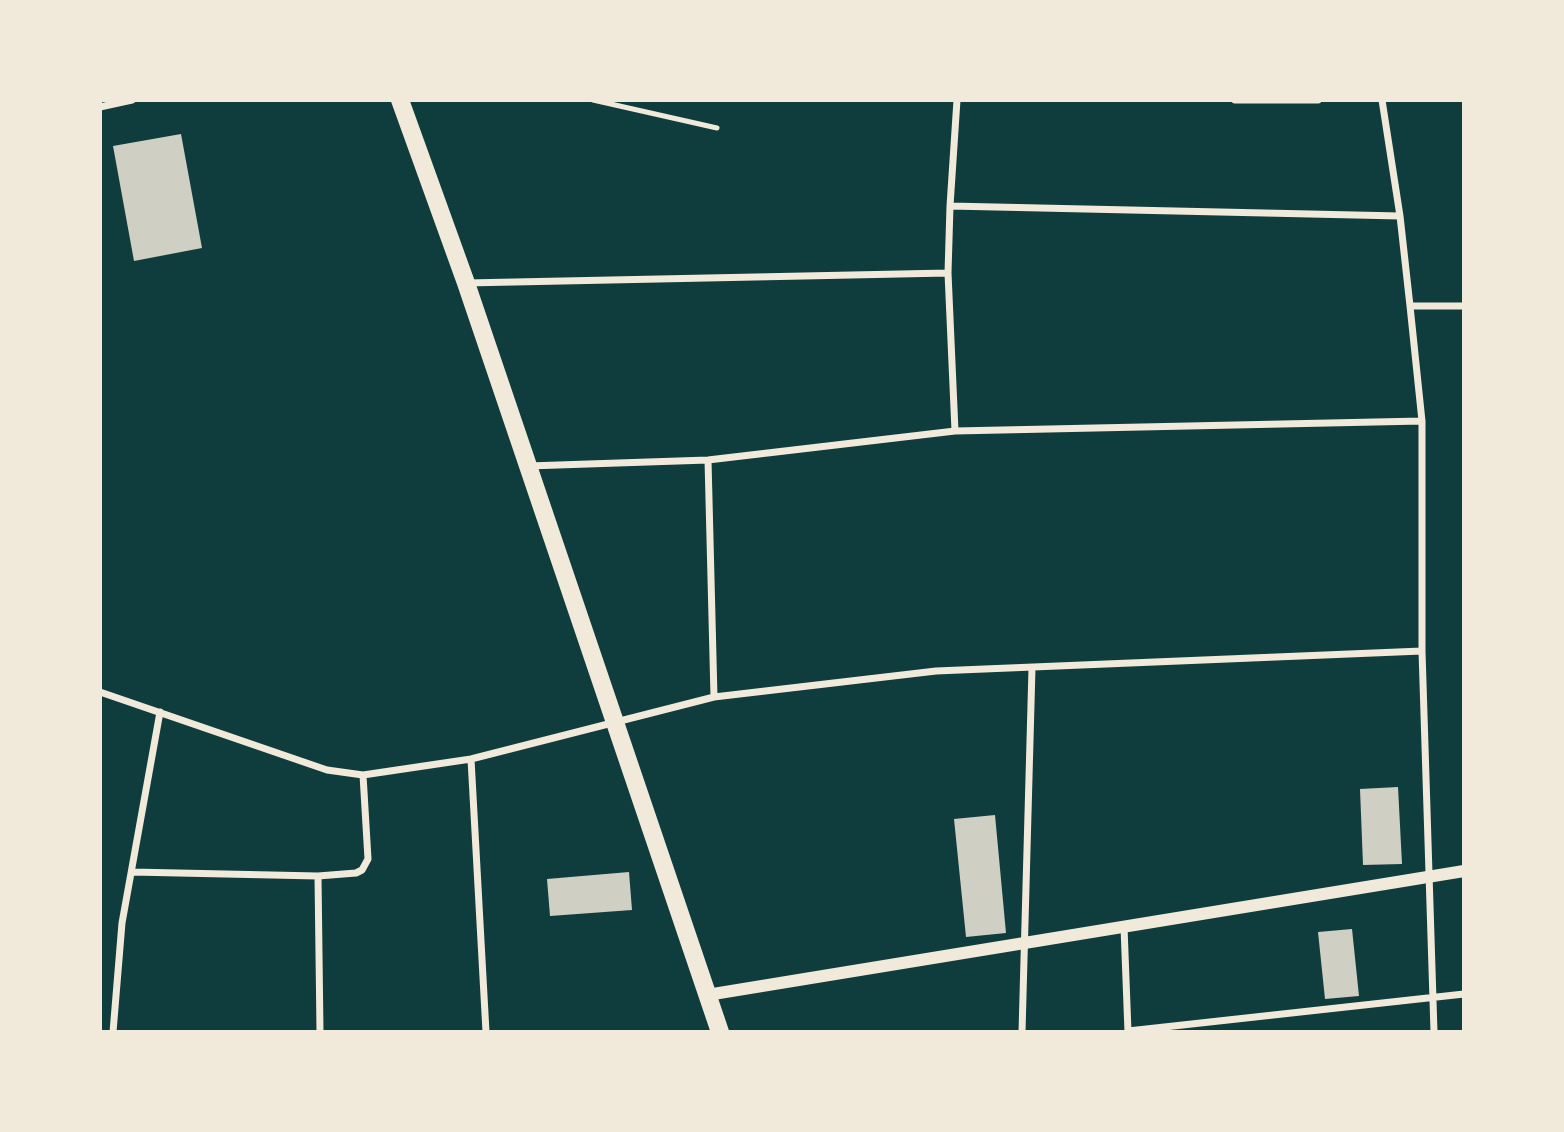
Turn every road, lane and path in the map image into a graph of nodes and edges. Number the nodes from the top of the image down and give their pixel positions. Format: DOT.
graph roads {
  1 [pos="132,100"];
  2 [pos="400,100"];
  3 [pos="593,100"];
  4 [pos="957,100"];
  5 [pos="1235,100"];
  6 [pos="1318,100"];
  7 [pos="1382,100"];
  8 [pos="100,107"];
  9 [pos="717,128"];
  10 [pos="950,206"];
  11 [pos="1400,216"];
  12 [pos="948,273"];
  13 [pos="466,283"];
  14 [pos="1410,306"];
  15 [pos="1464,306"];
  16 [pos="1422,421"];
  17 [pos="955,431"];
  18 [pos="708,460"];
  19 [pos="528,467"];
  20 [pos="1422,651"];
  21 [pos="1032,668"];
  22 [pos="100,692"];
  23 [pos="715,697"];
  24 [pos="160,712"];
  25 [pos="615,723"];
  26 [pos="471,760"];
  27 [pos="363,775"];
  28 [pos="1464,871"];
  29 [pos="132,872"];
  30 [pos="318,876"];
  31 [pos="1431,877"];
  32 [pos="1124,927"];
  33 [pos="1025,943"];
  34 [pos="1464,994"];
  35 [pos="708,995"];
  36 [pos="1434,999"];
  37 [pos="113,1032"];
  38 [pos="320,1032"];
  39 [pos="486,1032"];
  40 [pos="720,1032"];
  41 [pos="1022,1032"];
  42 [pos="1128,1032"];
  43 [pos="1434,1032"];
  1 -- 8 [label="street"];
  2 -- 13 [label="main road"];
  3 -- 9 [label="lane"];
  4 -- 10 [label="street"];
  5 -- 6 [label="street"];
  7 -- 11 [label="street"];
  10 -- 11 [label="street"];
  10 -- 12 [label="street"];
  11 -- 14 [label="street"];
  12 -- 13 [label="street"];
  12 -- 17 [label="street"];
  13 -- 19 [label="main road"];
  14 -- 15 [label="street"];
  14 -- 16 [label="street"];
  16 -- 17 [label="street"];
  16 -- 20 [label="street"];
  17 -- 18 [label="street"];
  18 -- 19 [label="street"];
  18 -- 23 [label="street"];
  19 -- 25 [label="main road"];
  20 -- 21 [label="street"];
  20 -- 31 [label="street"];
  21 -- 23 [label="street"];
  21 -- 33 [label="street"];
  22 -- 24 [label="street"];
  23 -- 25 [label="street"];
  24 -- 27 [label="street"];
  24 -- 29 [label="street"];
  25 -- 26 [label="street"];
  25 -- 35 [label="main road"];
  26 -- 27 [label="street"];
  26 -- 39 [label="street"];
  27 -- 30 [label="street"];
  28 -- 31 [label="street"];
  29 -- 30 [label="street"];
  29 -- 37 [label="street"];
  30 -- 38 [label="street"];
  31 -- 32 [label="street"];
  31 -- 36 [label="street"];
  32 -- 33 [label="street"];
  32 -- 42 [label="street"];
  33 -- 35 [label="street"];
  33 -- 41 [label="street"];
  34 -- 36 [label="street"];
  35 -- 40 [label="main road"];
  36 -- 42 [label="street"];
  36 -- 43 [label="street"];
}
